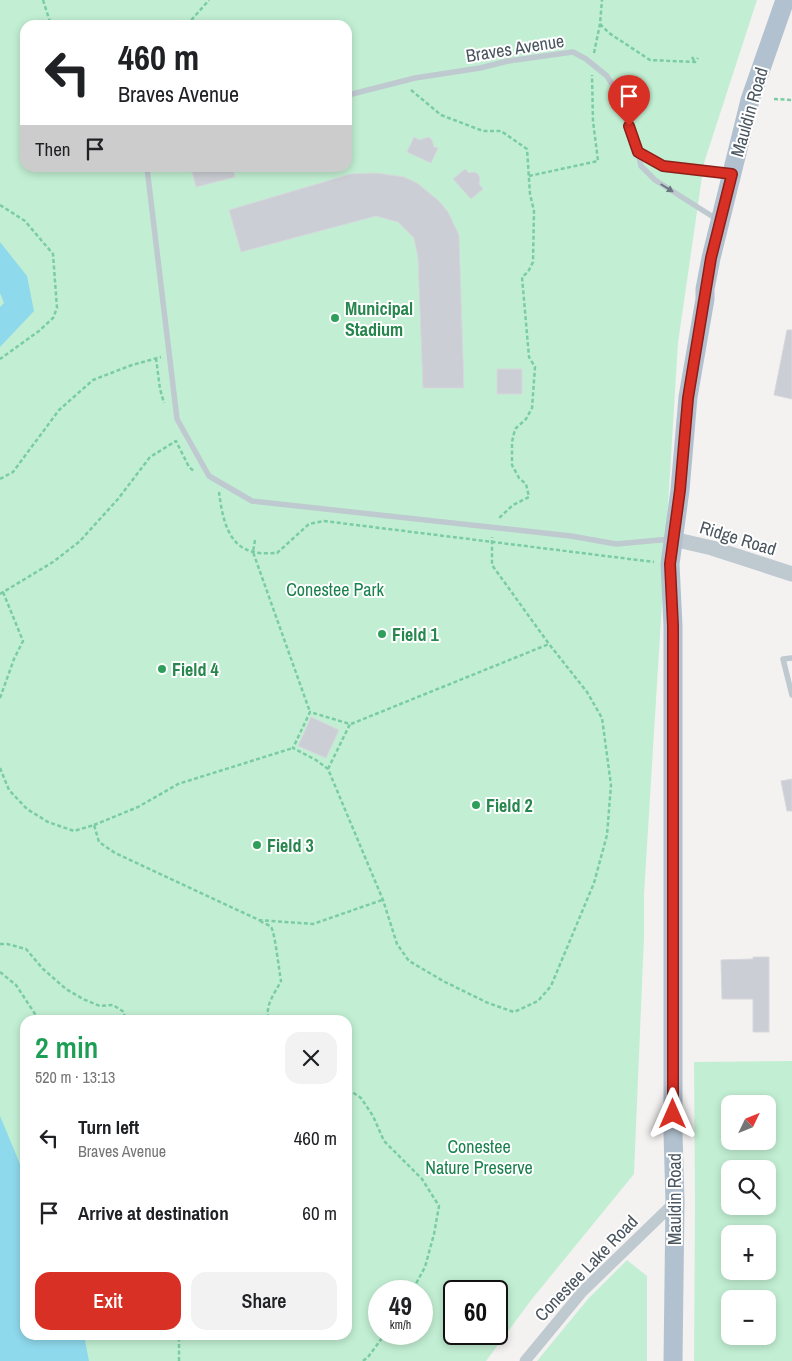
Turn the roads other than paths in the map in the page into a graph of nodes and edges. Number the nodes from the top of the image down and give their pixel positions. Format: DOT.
graph roads {
  1 [pos="785,0"];
  2 [pos="352,94"];
  3 [pos="638,152"];
  4 [pos="147,172"];
  5 [pos="732,174"];
  6 [pos="720,221"];
  7 [pos="673,539"];
  8 [pos="792,574"];
  9 [pos="792,658"];
  10 [pos="792,695"];
  11 [pos="674,1202"];
  12 [pos="525,1361"];
  13 [pos="673,1361"];
  1 -- 5 [label="main road, Mauldin Road"];
  2 -- 3 [label="lane, Braves Avenue"];
  3 -- 5 [label="lane"];
  3 -- 6 [label="lane, Braves Avenue, one-way"];
  4 -- 7 [label="lane"];
  5 -- 6 [label="main road, Mauldin Road"];
  6 -- 7 [label="main road, Mauldin Road"];
  7 -- 8 [label="street, Ridge Road"];
  7 -- 11 [label="main road, Mauldin Road"];
  9 -- 10 [label="lane"];
  11 -- 12 [label="street, Conestee Lake Road"];
  11 -- 13 [label="main road, Mauldin Road"];
}
